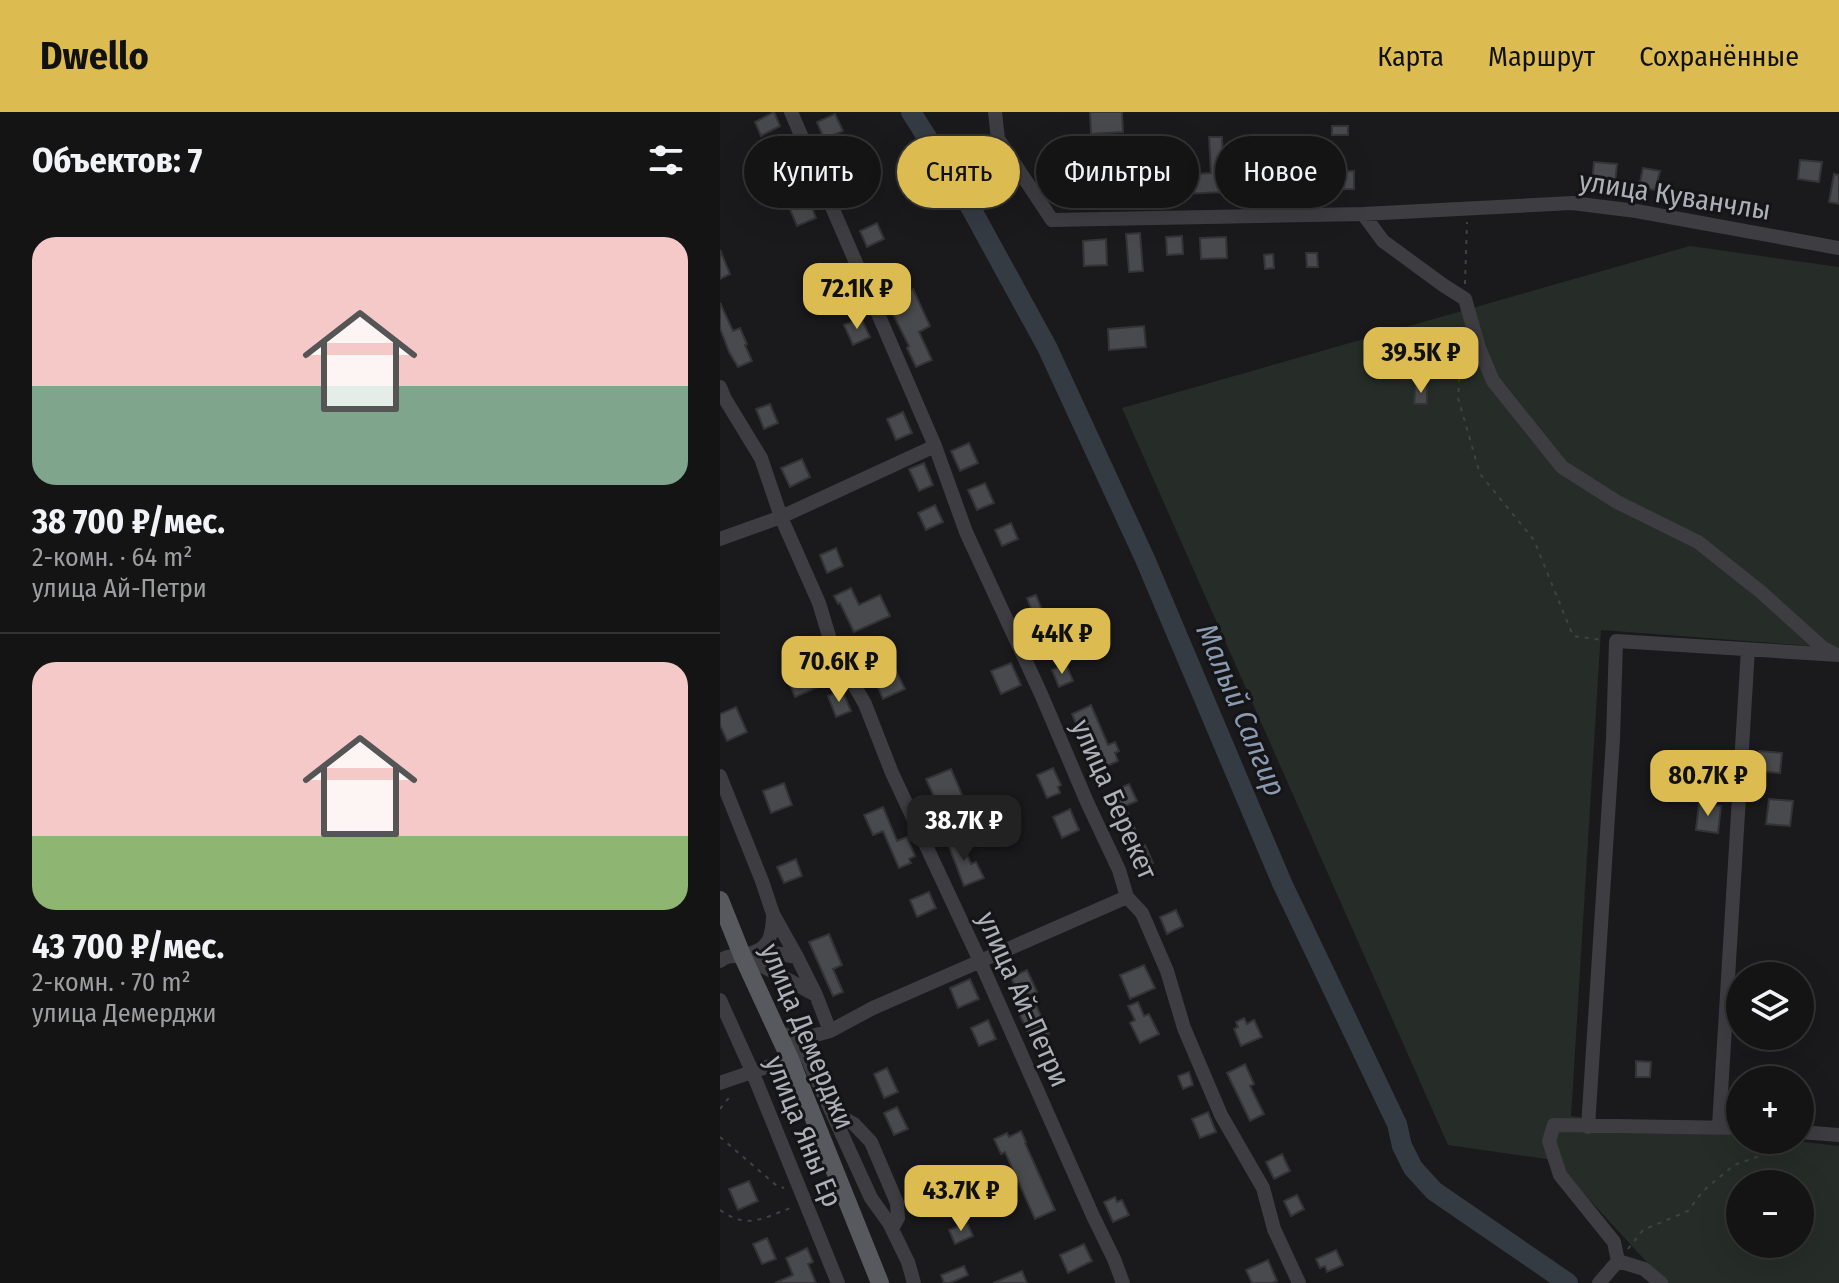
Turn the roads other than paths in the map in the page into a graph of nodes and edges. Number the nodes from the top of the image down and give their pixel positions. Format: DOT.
graph roads {
  1 [pos="791,112"];
  2 [pos="995,112"];
  3 [pos="1363,214"];
  4 [pos="1839,248"];
  5 [pos="720,387"];
  6 [pos="935,446"];
  7 [pos="781,517"];
  8 [pos="720,539"];
  9 [pos="1748,649"];
  10 [pos="1837,652"];
  11 [pos="720,776"];
  12 [pos="1127,897"];
  13 [pos="720,900"];
  14 [pos="773,914"];
  15 [pos="750,953"];
  16 [pos="797,957"];
  17 [pos="720,961"];
  18 [pos="980,961"];
  19 [pos="816,995"];
  20 [pos="720,1000"];
  21 [pos="830,1031"];
  22 [pos="785,1034"];
  23 [pos="790,1059"];
  24 [pos="752,1071"];
  25 [pos="720,1083"];
  26 [pos="831,1111"];
  27 [pos="1719,1126"];
  28 [pos="1588,1127"];
  29 [pos="1726,1127"];
  30 [pos="1839,1135"];
  31 [pos="1814,1137"];
  32 [pos="892,1229"];
  33 [pos="1618,1261"];
  34 [pos="838,1283"];
  35 [pos="880,1283"];
  36 [pos="914,1283"];
  37 [pos="1123,1283"];
  38 [pos="1299,1283"];
  39 [pos="1599,1283"];
  40 [pos="1661,1283"];
  1 -- 6 [label="street, улица Берекет"];
  2 -- 3 [label="street, улица Куванчлы"];
  3 -- 4 [label="street, улица Куванчлы"];
  3 -- 10 [label="street"];
  5 -- 7 [label="street, улица Ай-Петри"];
  6 -- 7 [label="street"];
  6 -- 12 [label="street, улица Берекет"];
  7 -- 8 [label="street"];
  7 -- 18 [label="street, улица Ай-Петри"];
  9 -- 10 [label="street"];
  9 -- 27 [label="street"];
  9 -- 28 [label="street"];
  11 -- 14 [label="street"];
  12 -- 18 [label="street"];
  12 -- 38 [label="street, улица Берекет"];
  13 -- 15 [label="main road, улица Демерджи"];
  14 -- 15 [label="street"];
  14 -- 16 [label="street"];
  15 -- 16 [label="street"];
  15 -- 17 [label="street"];
  15 -- 19 [label="street"];
  15 -- 22 [label="main road, улица Демерджи"];
  16 -- 19 [label="street"];
  18 -- 21 [label="street"];
  18 -- 37 [label="street, улица Ай-Петри"];
  19 -- 21 [label="street"];
  20 -- 24 [label="street, улица Яны Ер"];
  21 -- 22 [label="street"];
  22 -- 23 [label="main road, улица Демерджи"];
  22 -- 26 [label="street"];
  23 -- 24 [label="street"];
  23 -- 35 [label="main road, улица Демерджи"];
  24 -- 25 [label="street"];
  24 -- 34 [label="street, улица Яны Ер"];
  26 -- 32 [label="street"];
  26 -- 32 [label="street"];
  27 -- 28 [label="street"];
  27 -- 29 [label="street"];
  28 -- 33 [label="street"];
  30 -- 31 [label="street"];
  32 -- 36 [label="street"];
  33 -- 39 [label="street"];
  33 -- 40 [label="street"];
}
